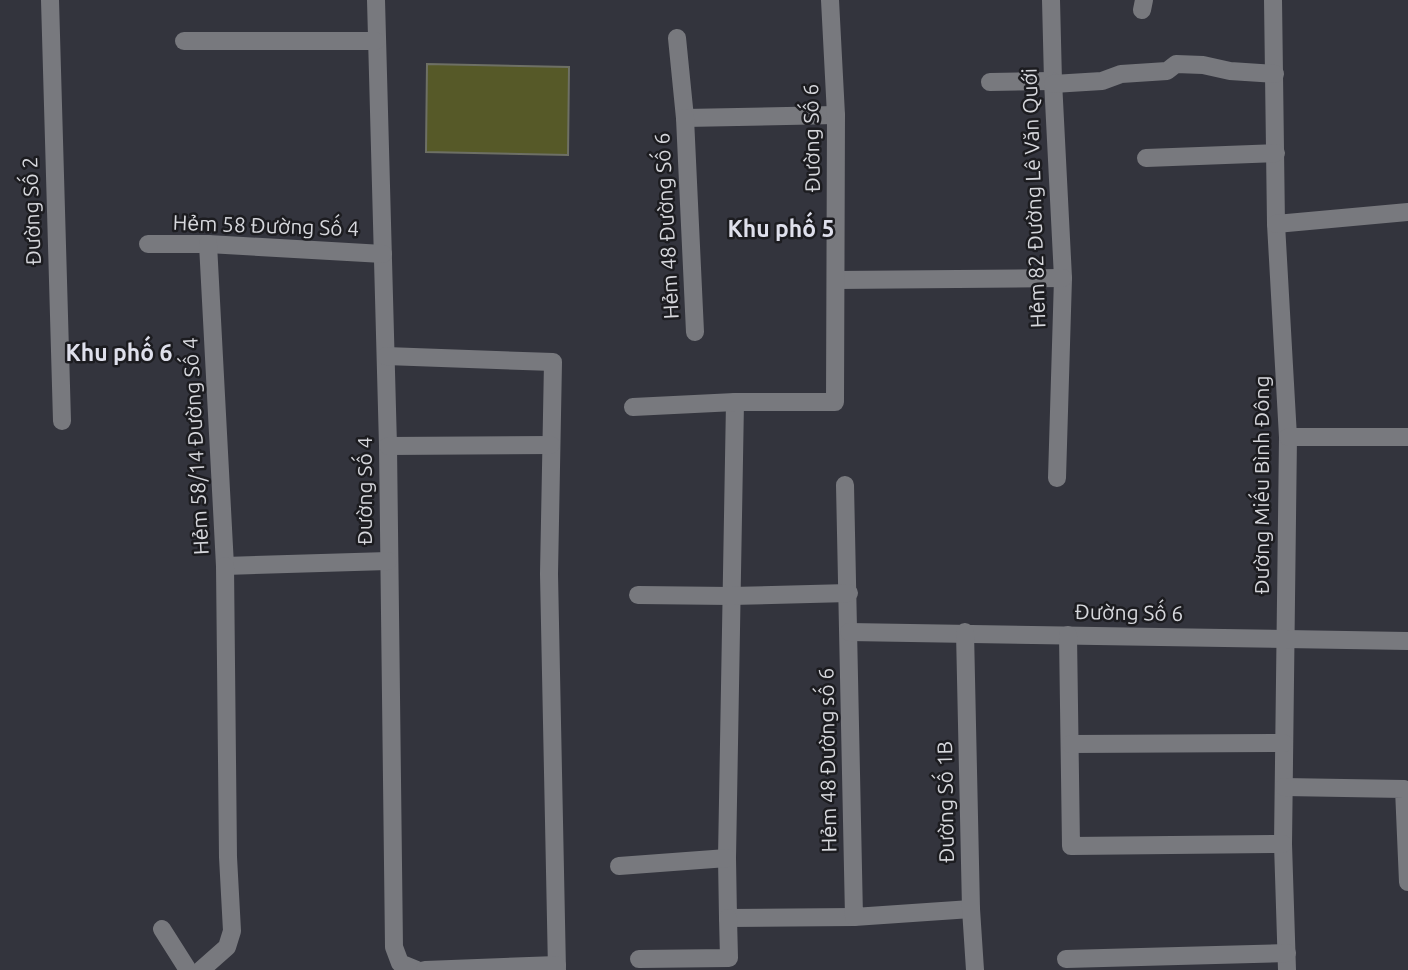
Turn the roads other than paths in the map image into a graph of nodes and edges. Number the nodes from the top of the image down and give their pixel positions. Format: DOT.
graph roads {
  1 [pos="50,0"];
  2 [pos="376,0"];
  3 [pos="830,0"];
  4 [pos="1051,0"];
  5 [pos="1273,0"];
  6 [pos="677,38"];
  7 [pos="184,41"];
  8 [pos="376,41"];
  9 [pos="1275,74"];
  10 [pos="990,82"];
  11 [pos="1053,82"];
  12 [pos="836,115"];
  13 [pos="685,118"];
  14 [pos="1276,153"];
  15 [pos="1146,158"];
  16 [pos="1408,212"];
  17 [pos="1276,224"];
  18 [pos="148,244"];
  19 [pos="208,244"];
  20 [pos="383,254"];
  21 [pos="1063,278"];
  22 [pos="836,280"];
  23 [pos="695,332"];
  24 [pos="386,356"];
  25 [pos="735,402"];
  26 [pos="633,407"];
  27 [pos="62,421"];
  28 [pos="1408,436"];
  29 [pos="1288,437"];
  30 [pos="551,445"];
  31 [pos="388,446"];
  32 [pos="1057,478"];
  33 [pos="845,485"];
  34 [pos="388,561"];
  35 [pos="225,566"];
  36 [pos="849,593"];
  37 [pos="638,595"];
  38 [pos="731,596"];
  39 [pos="849,632"];
  40 [pos="965,632"];
  41 [pos="1068,635"];
  42 [pos="1285,639"];
  43 [pos="1408,641"];
  44 [pos="1284,743"];
  45 [pos="1070,744"];
  46 [pos="1284,787"];
  47 [pos="1283,844"];
  48 [pos="727,858"];
  49 [pos="620,866"];
  50 [pos="1408,882"];
  51 [pos="971,909"];
  52 [pos="854,917"];
  53 [pos="728,918"];
  54 [pos="162,929"];
  55 [pos="639,959"];
  56 [pos="1066,959"];
  57 [pos="1287,961"];
  58 [pos="557,968"];
  59 [pos="188,970"];
  60 [pos="201,970"];
  61 [pos="417,970"];
  62 [pos="425,970"];
  63 [pos="975,970"];
  1 -- 27 [label="street, Đường Số 2"];
  2 -- 8 [label="street, Đường Số 4"];
  3 -- 12 [label="street, Đường Số 6"];
  4 -- 11 [label="street, Hẻm 82 Đường Lê Văn Quới"];
  5 -- 9 [label="street, Đường Miếu Bình Đông"];
  6 -- 13 [label="street, Hẻm 48 Đường Số 6"];
  7 -- 8 [label="street"];
  8 -- 20 [label="street, Đường Số 4"];
  9 -- 11 [label="street"];
  9 -- 14 [label="street, Đường Miếu Bình Đông"];
  10 -- 11 [label="street"];
  11 -- 21 [label="street, Hẻm 82 Đường Lê Văn Quới"];
  12 -- 13 [label="street, Hẻm 48 Đường Số 6"];
  12 -- 22 [label="street, Đường Số 6"];
  13 -- 23 [label="street, Hẻm 48 Đường Số 6"];
  14 -- 15 [label="street"];
  14 -- 17 [label="street, Đường Miếu Bình Đông"];
  16 -- 17 [label="street"];
  17 -- 29 [label="street, Đường Miếu Bình Đông"];
  18 -- 19 [label="street, Hẻm 58 Đường Số 4"];
  19 -- 20 [label="street, Hẻm 58 Đường Số 4"];
  19 -- 35 [label="street, Hẻm 58/14 Đường Số 4"];
  20 -- 24 [label="street, Đường Số 4"];
  21 -- 22 [label="street"];
  21 -- 32 [label="street, Hẻm 82 Đường Lê Văn Quới"];
  22 -- 25 [label="street, Đường Số 6"];
  24 -- 30 [label="street"];
  24 -- 31 [label="street, Đường Số 4"];
  25 -- 26 [label="street"];
  25 -- 38 [label="street"];
  28 -- 29 [label="street"];
  29 -- 42 [label="street, Đường Miếu Bình Đông"];
  30 -- 31 [label="street"];
  30 -- 58 [label="street"];
  31 -- 34 [label="street, Đường Số 4"];
  33 -- 36 [label="street, Hẻm 48 Đường số 6"];
  34 -- 35 [label="street, Hẻm 58/14 Đường Số 4"];
  34 -- 61 [label="street, Đường Số 4"];
  35 -- 60 [label="street"];
  36 -- 38 [label="street"];
  36 -- 39 [label="street, Hẻm 48 Đường số 6"];
  37 -- 38 [label="street"];
  38 -- 48 [label="street"];
  39 -- 40 [label="street, Đường Số 6"];
  39 -- 52 [label="street, Hẻm 48 Đường số 6"];
  40 -- 41 [label="street, Đường Số 6"];
  40 -- 51 [label="street, Đường Số 1B"];
  41 -- 42 [label="street, Đường Số 6"];
  41 -- 45 [label="street"];
  42 -- 43 [label="street, Đường Số 6"];
  42 -- 44 [label="street, Đường Miếu Bình Đông"];
  44 -- 45 [label="street"];
  44 -- 46 [label="street, Đường Miếu Bình Đông"];
  45 -- 47 [label="street"];
  46 -- 47 [label="street, Đường Miếu Bình Đông"];
  46 -- 50 [label="street"];
  47 -- 57 [label="street, Đường Miếu Bình Đông"];
  48 -- 49 [label="street"];
  48 -- 53 [label="street"];
  51 -- 52 [label="street"];
  51 -- 63 [label="street, Đường Số 1B"];
  52 -- 53 [label="street"];
  53 -- 55 [label="street"];
  54 -- 59 [label="street"];
  56 -- 57 [label="street"];
  58 -- 62 [label="street"];
}
